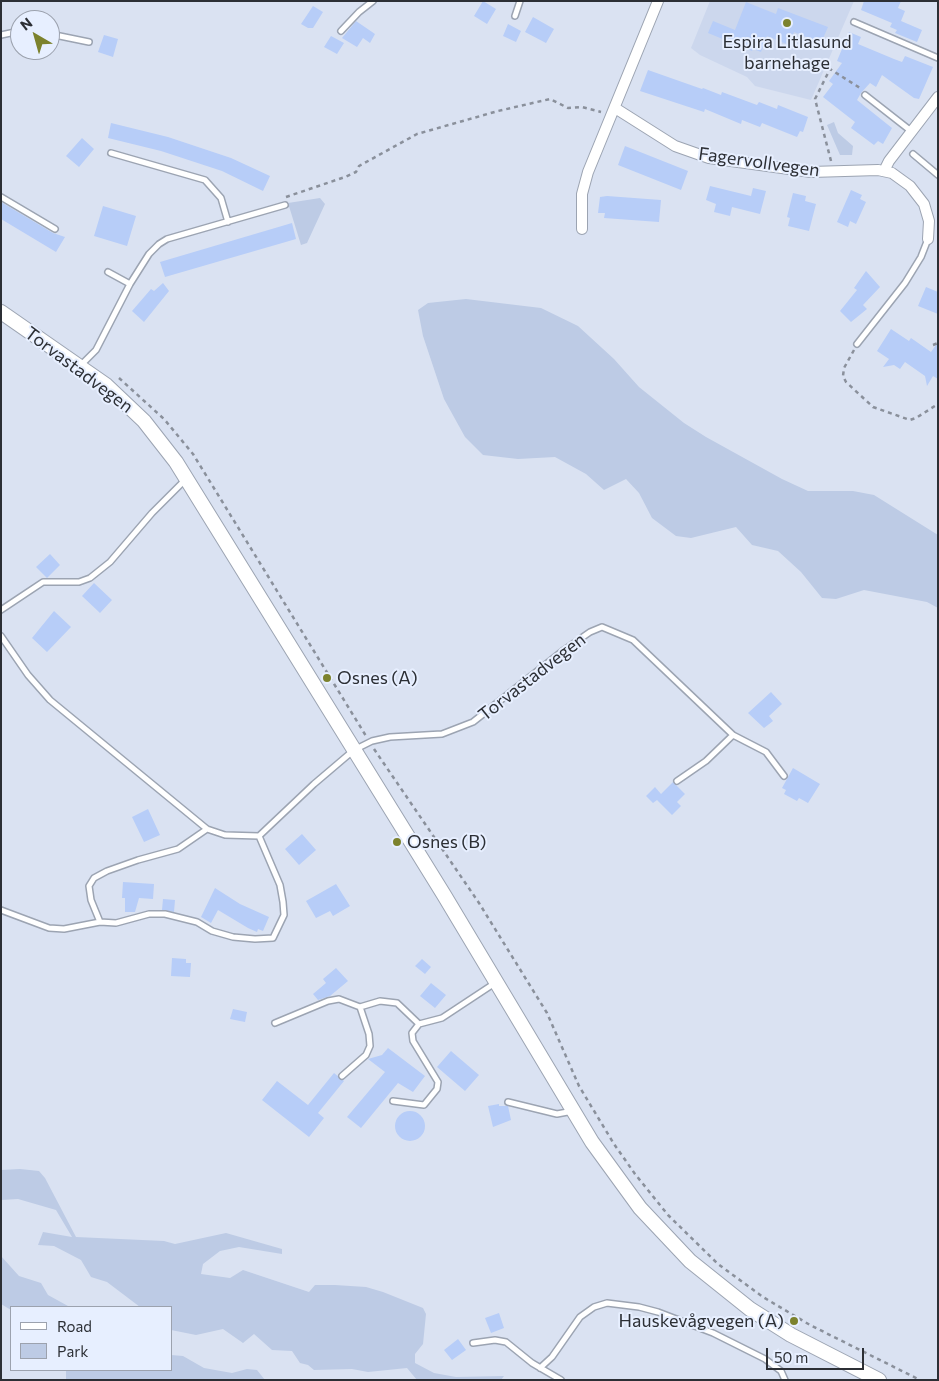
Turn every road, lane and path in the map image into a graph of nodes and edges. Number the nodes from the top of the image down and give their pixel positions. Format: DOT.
graph roads {
  1 [pos="373,1"];
  2 [pos="520,1"];
  3 [pos="658,1"];
  4 [pos="515,16"];
  5 [pos="854,22"];
  6 [pos="341,31"];
  7 [pos="60,36"];
  8 [pos="89,42"];
  9 [pos="938,58"];
  10 [pos="865,95"];
  11 [pos="938,97"];
  12 [pos="614,112"];
  13 [pos="911,130"];
  14 [pos="111,153"];
  15 [pos="913,154"];
  16 [pos="884,171"];
  17 [pos="834,173"];
  18 [pos="938,175"];
  19 [pos="1,197"];
  20 [pos="286,205"];
  21 [pos="228,222"];
  22 [pos="55,229"];
  23 [pos="582,229"];
  24 [pos="928,239"];
  25 [pos="108,272"];
  26 [pos="130,284"];
  27 [pos="2,314"];
  28 [pos="938,343"];
  29 [pos="857,344"];
  30 [pos="933,345"];
  31 [pos="80,366"];
  32 [pos="113,373"];
  33 [pos="938,404"];
  34 [pos="187,478"];
  35 [pos="1,610"];
  36 [pos="1,636"];
  37 [pos="732,735"];
  38 [pos="369,742"];
  39 [pos="354,750"];
  40 [pos="784,776"];
  41 [pos="677,781"];
  42 [pos="207,829"];
  43 [pos="258,836"];
  44 [pos="1,910"];
  45 [pos="100,922"];
  46 [pos="496,982"];
  47 [pos="360,1007"];
  48 [pos="275,1023"];
  49 [pos="419,1024"];
  50 [pos="342,1076"];
  51 [pos="393,1101"];
  52 [pos="508,1102"];
  53 [pos="573,1111"];
  54 [pos="472,1342"];
  55 [pos="540,1368"];
  56 [pos="561,1380"];
  57 [pos="785,1380"];
  58 [pos="879,1380"];
  59 [pos="920,1380"];
  1 -- 6 [label="lane"];
  2 -- 4 [label="lane"];
  3 -- 12 [label="street"];
  5 -- 9 [label="lane"];
  7 -- 8 [label="lane"];
  10 -- 13 [label="lane"];
  10 -- 17 [label="path"];
  11 -- 13 [label="street"];
  12 -- 17 [label="street, Fagervollvegen"];
  12 -- 20 [label="path"];
  12 -- 23 [label="street"];
  13 -- 16 [label="street"];
  14 -- 21 [label="lane"];
  15 -- 18 [label="lane"];
  16 -- 17 [label="street, Fagervollvegen"];
  16 -- 24 [label="street, Fagervollvegen"];
  19 -- 22 [label="lane"];
  20 -- 21 [label="lane"];
  21 -- 26 [label="lane"];
  24 -- 29 [label="lane, Fagervollvegen"];
  25 -- 26 [label="lane"];
  26 -- 31 [label="lane"];
  27 -- 31 [label="main road, Torvastadvegen"];
  28 -- 30 [label="path"];
  29 -- 33 [label="path"];
  31 -- 34 [label="main road, Torvastadvegen"];
  32 -- 38 [label="path"];
  34 -- 35 [label="lane"];
  34 -- 39 [label="main road, Torvastadvegen"];
  36 -- 42 [label="lane"];
  37 -- 38 [label="lane, Torvastadvegen"];
  37 -- 40 [label="lane, Torvastadvegen"];
  37 -- 41 [label="lane"];
  38 -- 39 [label="lane, Torvastadvegen"];
  38 -- 59 [label="path"];
  39 -- 43 [label="lane, Torvastadvegen"];
  39 -- 46 [label="main road, Torvastadvegen"];
  42 -- 43 [label="lane"];
  42 -- 45 [label="lane"];
  43 -- 45 [label="lane"];
  44 -- 45 [label="lane"];
  46 -- 49 [label="lane"];
  46 -- 53 [label="main road, Torvastadvegen"];
  47 -- 48 [label="lane"];
  47 -- 49 [label="lane"];
  47 -- 50 [label="lane"];
  49 -- 51 [label="lane"];
  52 -- 53 [label="lane"];
  53 -- 58 [label="main road, Torvastadvegen"];
  54 -- 55 [label="lane"];
  55 -- 56 [label="lane"];
  55 -- 57 [label="lane"];
}
